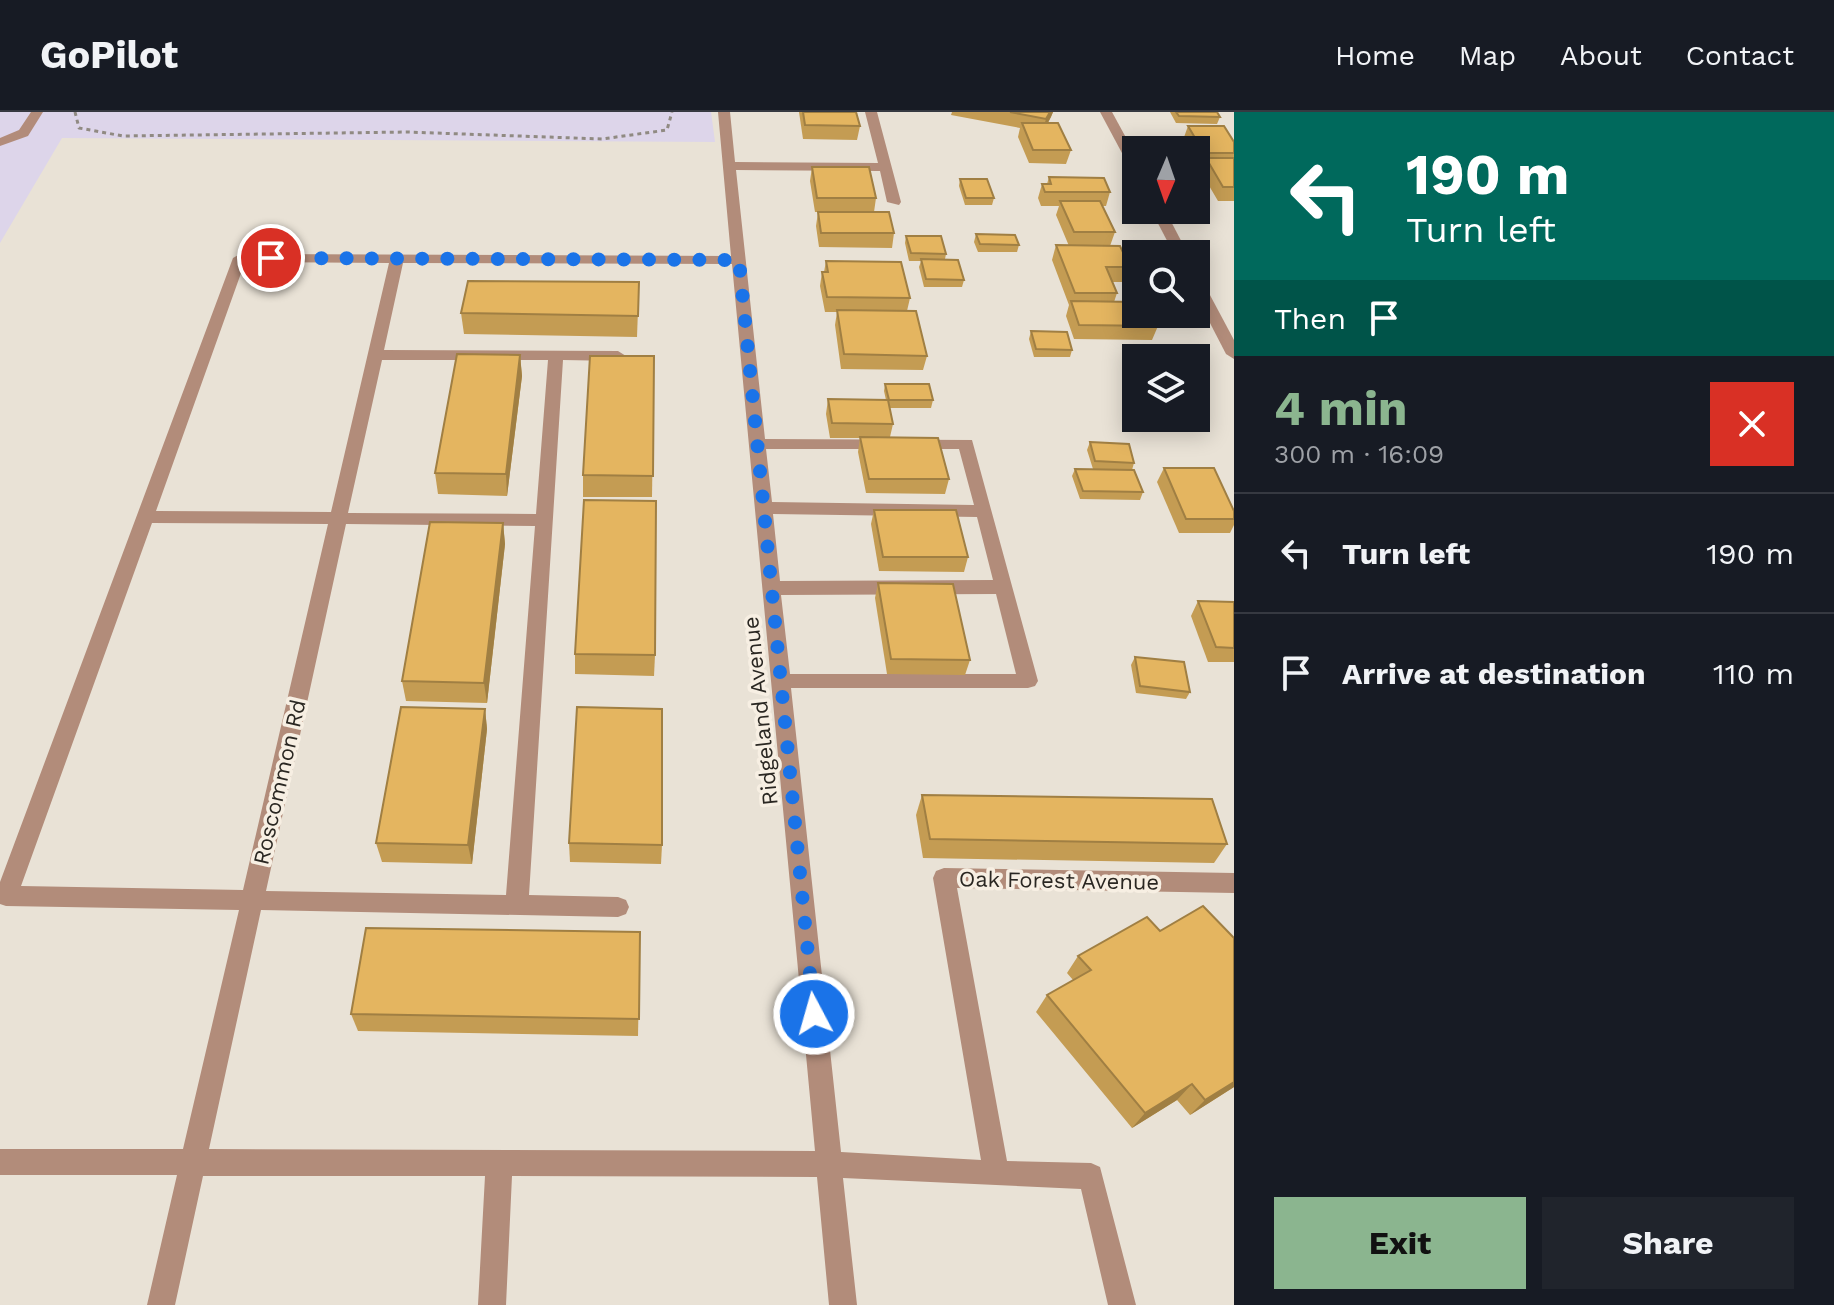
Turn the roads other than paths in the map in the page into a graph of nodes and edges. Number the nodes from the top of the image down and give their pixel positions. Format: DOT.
graph roads {
  1 [pos="37,112"];
  2 [pos="724,112"];
  3 [pos="871,112"];
  4 [pos="1106,112"];
  5 [pos="3,142"];
  6 [pos="1122,142"];
  7 [pos="0,158"];
  8 [pos="730,166"];
  9 [pos="883,167"];
  10 [pos="894,202"];
  11 [pos="397,259"];
  12 [pos="739,260"];
  13 [pos="1210,309"];
  14 [pos="1234,354"];
  15 [pos="375,355"];
  16 [pos="556,356"];
  17 [pos="618,356"];
  18 [pos="757,444"];
  19 [pos="764,508"];
  20 [pos="984,511"];
  21 [pos="145,517"];
  22 [pos="339,517"];
  23 [pos="544,520"];
  24 [pos="1004,587"];
  25 [pos="772,588"];
  26 [pos="781,681"];
  27 [pos="1234,883"];
  28 [pos="253,901"];
  29 [pos="517,905"];
  30 [pos="618,907"];
  31 [pos="0,1162"];
  32 [pos="193,1163"];
  33 [pos="499,1164"];
  34 [pos="829,1164"];
  35 [pos="996,1174"];
  36 [pos="161,1305"];
  37 [pos="492,1305"];
  38 [pos="843,1305"];
  39 [pos="1122,1305"];
  1 -- 5 [label="street"];
  2 -- 8 [label="street, Ridgeland Avenue"];
  3 -- 9 [label="street"];
  4 -- 6 [label="street"];
  5 -- 7 [label="street"];
  8 -- 9 [label="street"];
  8 -- 12 [label="street, Ridgeland Avenue"];
  9 -- 10 [label="street"];
  11 -- 12 [label="street"];
  11 -- 15 [label="street, Roscommon Rd"];
  11 -- 21 [label="street"];
  12 -- 18 [label="street, Ridgeland Avenue"];
  13 -- 14 [label="street"];
  15 -- 16 [label="street"];
  15 -- 22 [label="street, Roscommon Rd"];
  16 -- 17 [label="street"];
  16 -- 23 [label="street"];
  18 -- 19 [label="street, Ridgeland Avenue"];
  18 -- 20 [label="street"];
  19 -- 20 [label="street"];
  19 -- 25 [label="street, Ridgeland Avenue"];
  20 -- 24 [label="street"];
  21 -- 22 [label="street"];
  21 -- 28 [label="street"];
  22 -- 23 [label="street"];
  22 -- 28 [label="street, Roscommon Rd"];
  23 -- 29 [label="street"];
  24 -- 25 [label="street"];
  24 -- 26 [label="street"];
  25 -- 26 [label="street, Ridgeland Avenue"];
  26 -- 34 [label="street, Ridgeland Avenue"];
  27 -- 35 [label="street, Oak Forest Avenue"];
  28 -- 29 [label="street"];
  28 -- 32 [label="street, Roscommon Rd"];
  29 -- 30 [label="street"];
  31 -- 32 [label="street"];
  32 -- 33 [label="street"];
  32 -- 36 [label="street, Roscommon Rd"];
  33 -- 34 [label="street"];
  33 -- 37 [label="street"];
  34 -- 35 [label="street"];
  34 -- 38 [label="street, Ridgeland Avenue"];
  35 -- 39 [label="street"];
}
